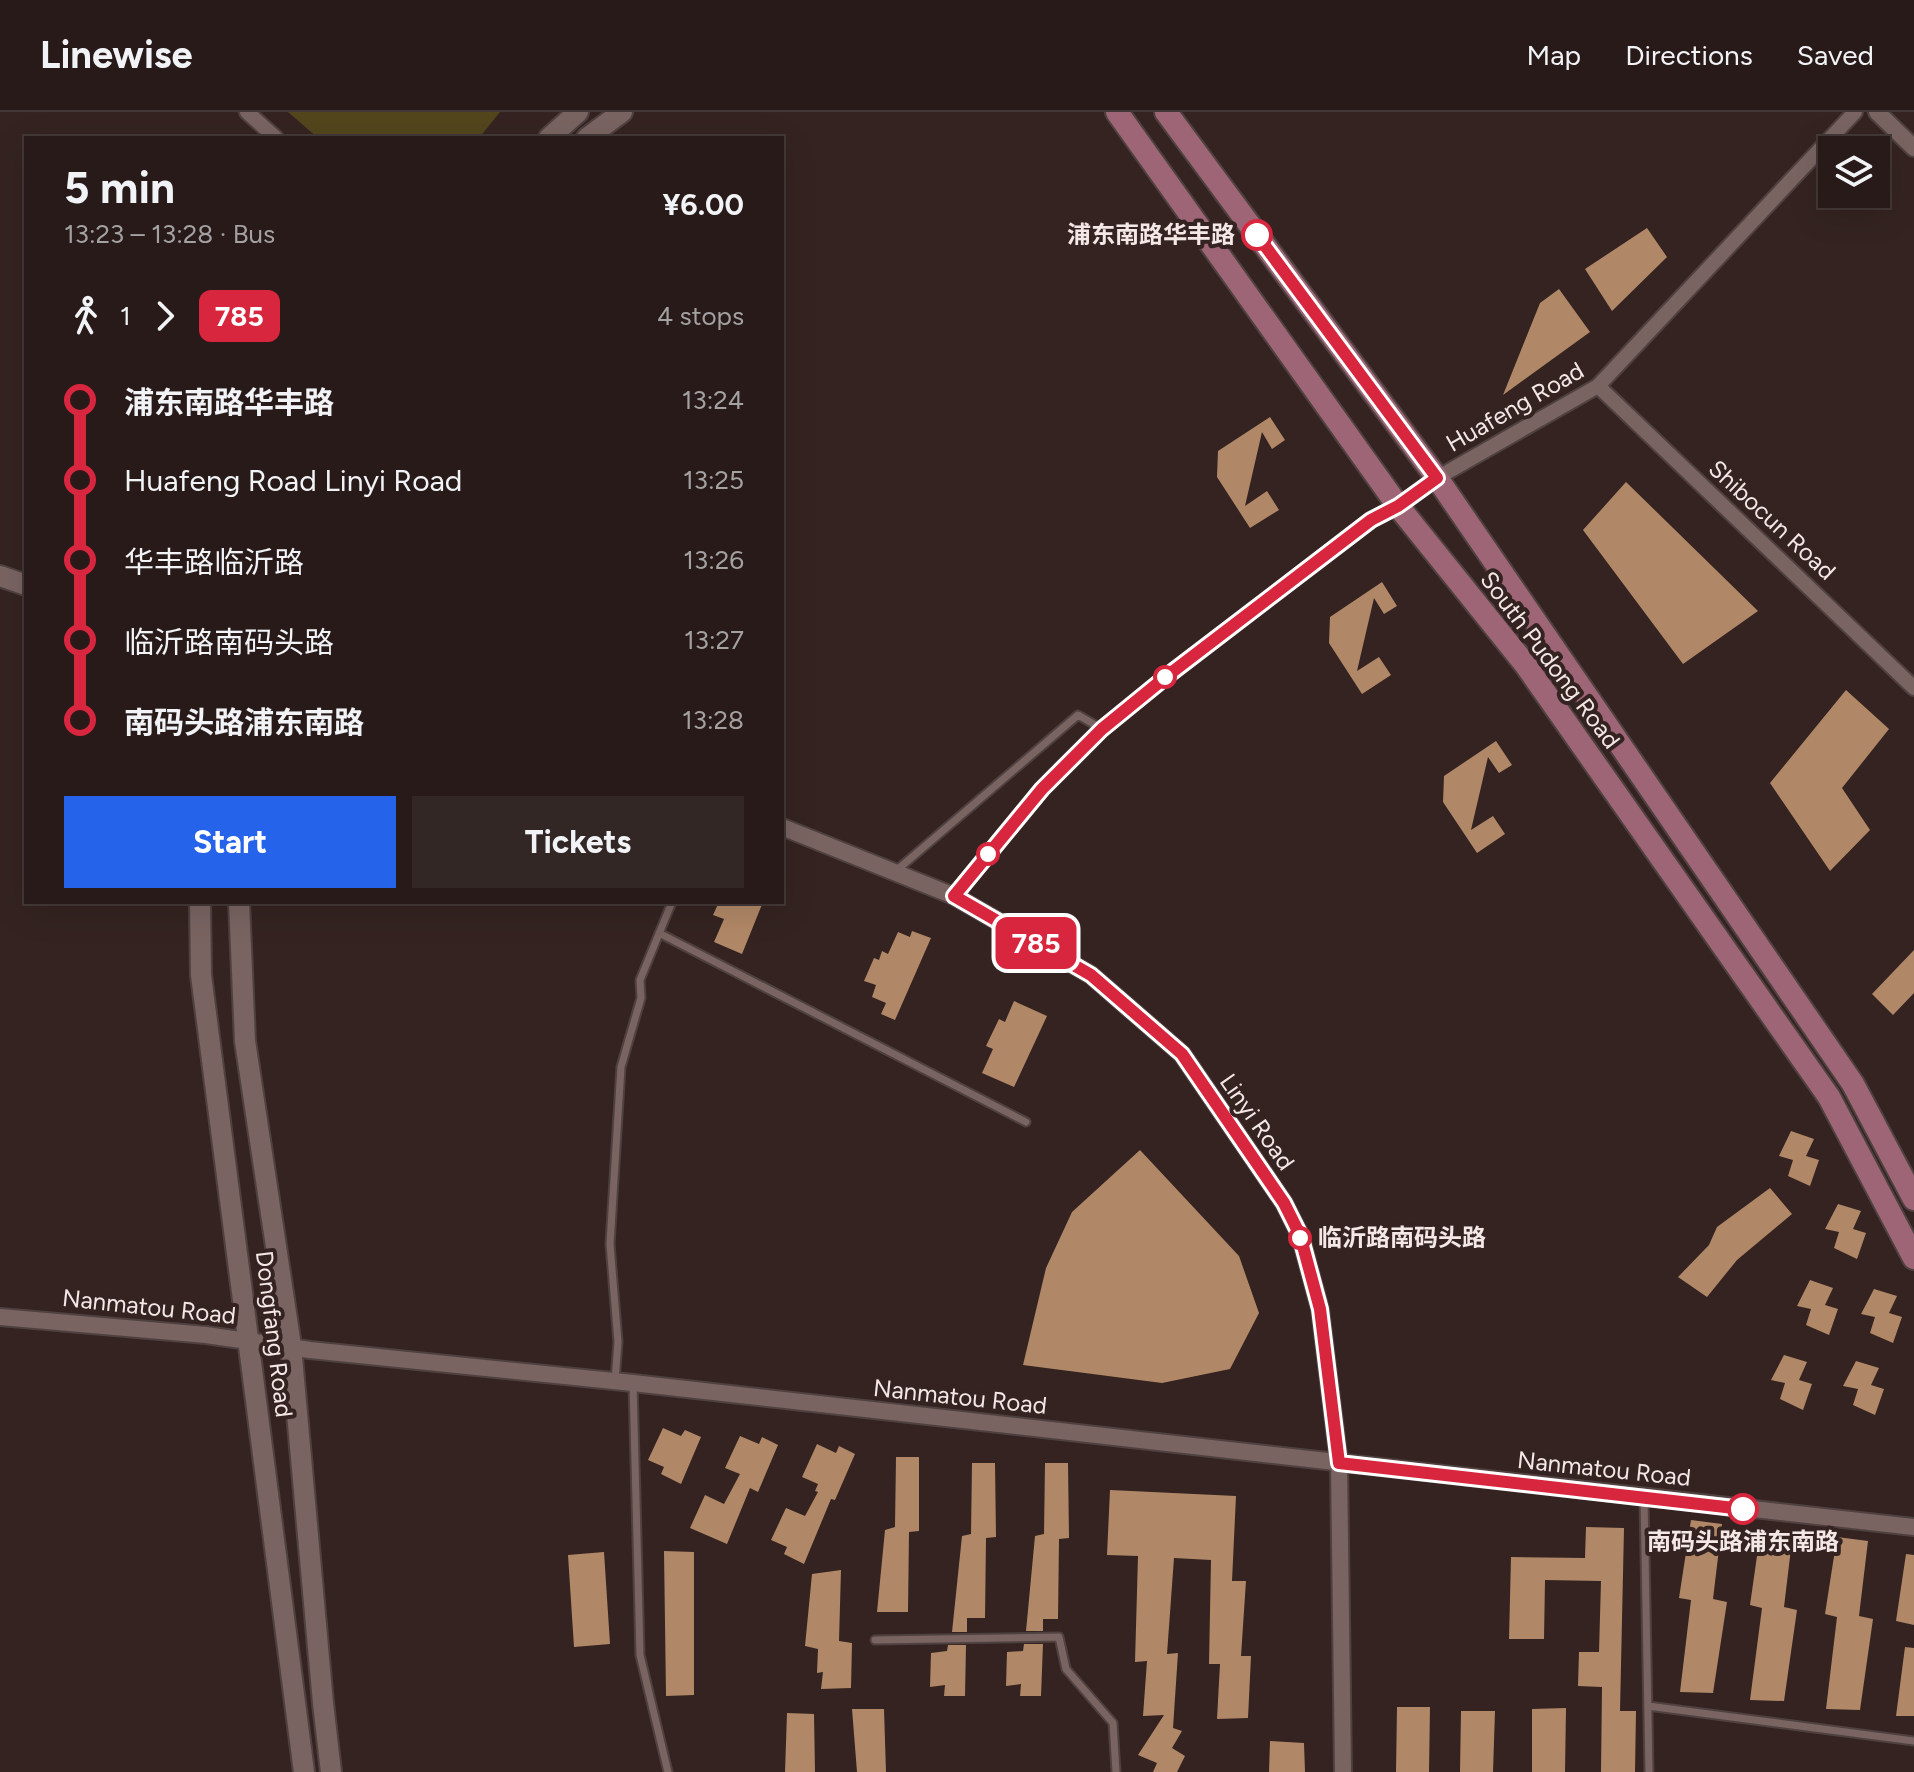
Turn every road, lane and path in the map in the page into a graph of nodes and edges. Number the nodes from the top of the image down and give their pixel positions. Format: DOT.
graph roads {
  1 [pos="247,112"];
  2 [pos="578,112"];
  3 [pos="622,112"];
  4 [pos="1117,112"];
  5 [pos="1166,112"];
  6 [pos="1855,112"];
  7 [pos="1877,112"];
  8 [pos="274,136"];
  9 [pos="551,136"];
  10 [pos="590,136"];
  11 [pos="1914,148"];
  12 [pos="1598,386"];
  13 [pos="1437,478"];
  14 [pos="1398,506"];
  15 [pos="0,576"];
  16 [pos="24,584"];
  17 [pos="1914,688"];
  18 [pos="1102,729"];
  19 [pos="784,828"];
  20 [pos="895,873"];
  21 [pos="954,896"];
  22 [pos="200,904"];
  23 [pos="239,904"];
  24 [pos="671,904"];
  25 [pos="659,933"];
  26 [pos="1026,1122"];
  27 [pos="1914,1199"];
  28 [pos="1914,1258"];
  29 [pos="0,1317"];
  30 [pos="248,1341"];
  31 [pos="291,1346"];
  32 [pos="615,1381"];
  33 [pos="633,1383"];
  34 [pos="1339,1463"];
  35 [pos="1644,1498"];
  36 [pos="1914,1527"];
  37 [pos="875,1640"];
  38 [pos="1648,1706"];
  39 [pos="1914,1741"];
  40 [pos="304,1772"];
  41 [pos="331,1772"];
  42 [pos="668,1772"];
  43 [pos="1116,1772"];
  44 [pos="1343,1772"];
  45 [pos="1649,1772"];
  1 -- 8 [label="street"];
  2 -- 9 [label="main road"];
  3 -- 10 [label="main road"];
  4 -- 14 [label="main road, South Pudong Road"];
  5 -- 13 [label="main road, South Pudong Road"];
  6 -- 12 [label="street, Huafeng Road"];
  7 -- 11 [label="street"];
  12 -- 13 [label="street, Huafeng Road"];
  12 -- 17 [label="street, Shibocun Road"];
  13 -- 14 [label="street, Huafeng Road"];
  13 -- 27 [label="main road, South Pudong Road"];
  14 -- 18 [label="street, Huafeng Road"];
  14 -- 28 [label="main road, South Pudong Road"];
  15 -- 16 [label="main road"];
  18 -- 20 [label="lane"];
  18 -- 21 [label="street, Huafeng Road"];
  19 -- 20 [label="street, Linyi Road"];
  20 -- 21 [label="street, Linyi Road"];
  21 -- 34 [label="street, Linyi Road"];
  22 -- 30 [label="main road, Dongfang Road"];
  23 -- 31 [label="main road, Dongfang Road"];
  24 -- 25 [label="lane"];
  25 -- 26 [label="lane"];
  25 -- 32 [label="lane"];
  29 -- 30 [label="street, Nanmatou Road"];
  30 -- 31 [label="street, Nanmatou Road"];
  30 -- 40 [label="main road, Dongfang Road"];
  31 -- 32 [label="street, Nanmatou Road"];
  31 -- 41 [label="main road, Dongfang Road"];
  32 -- 33 [label="street, Nanmatou Road"];
  33 -- 34 [label="street, Nanmatou Road"];
  33 -- 42 [label="lane"];
  34 -- 35 [label="street, Nanmatou Road"];
  34 -- 44 [label="street, Linyi Road"];
  35 -- 36 [label="street, Nanmatou Road"];
  35 -- 38 [label="lane"];
  37 -- 43 [label="lane"];
  38 -- 39 [label="lane"];
  38 -- 45 [label="lane"];
}
